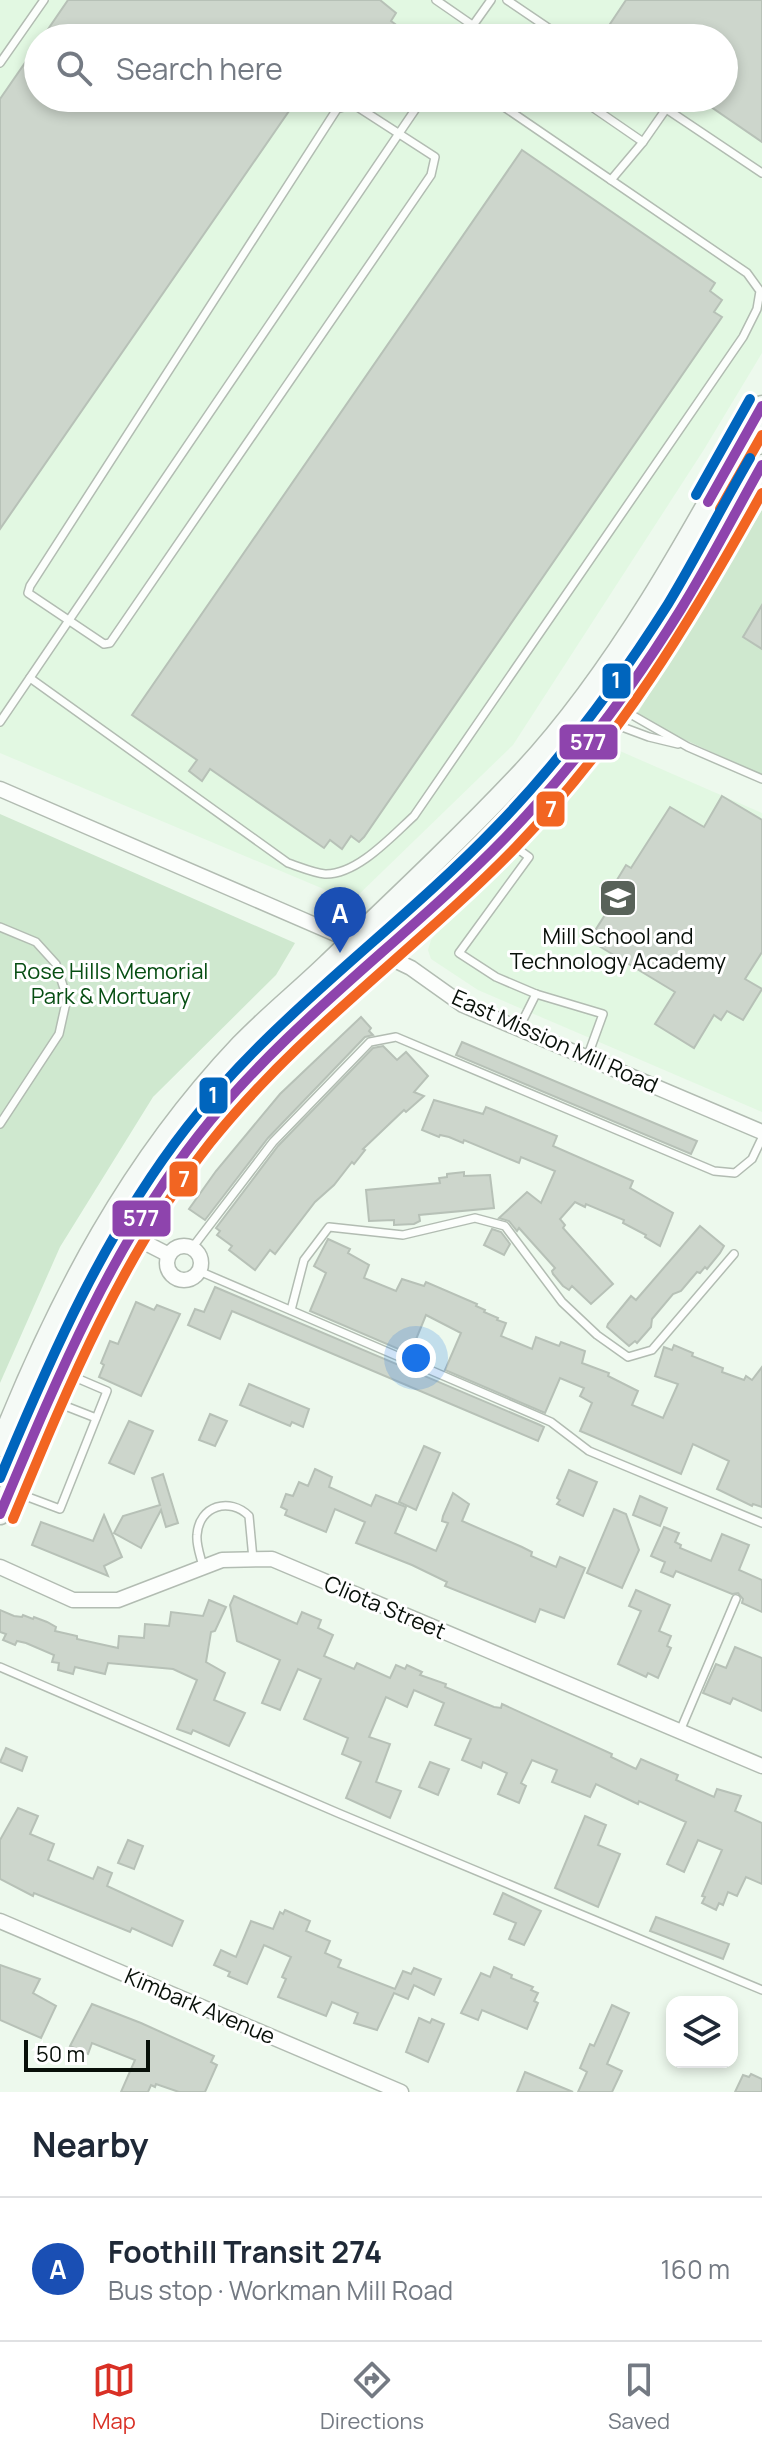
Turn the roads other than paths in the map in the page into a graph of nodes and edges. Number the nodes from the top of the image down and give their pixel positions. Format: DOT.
graph roads {
  1 [pos="44,0"];
  2 [pos="436,0"];
  3 [pos="491,0"];
  4 [pos="507,0"];
  5 [pos="27,24"];
  6 [pos="470,24"];
  7 [pos="474,24"];
  8 [pos="542,24"];
  9 [pos="24,29"];
  10 [pos="0,63"];
  11 [pos="335,112"];
  12 [pos="365,112"];
  13 [pos="414,112"];
  14 [pos="511,112"];
  15 [pos="599,112"];
  16 [pos="664,112"];
  17 [pos="670,112"];
  18 [pos="399,134"];
  19 [pos="643,142"];
  20 [pos="762,173"];
  21 [pos="611,180"];
  22 [pos="762,406"];
  23 [pos="762,465"];
  24 [pos="662,582"];
  25 [pos="69,620"];
  26 [pos="30,678"];
  27 [pos="610,713"];
  28 [pos="0,722"];
  29 [pos="688,747"];
  30 [pos="762,779"];
  31 [pos="0,789"];
  32 [pos="504,839"];
  33 [pos="0,927"];
  34 [pos="352,941"];
  35 [pos="382,954"];
  36 [pos="536,994"];
  37 [pos="519,1029"];
  38 [pos="587,1058"];
  39 [pos="0,1124"];
  40 [pos="762,1135"];
  41 [pos="106,1222"];
  42 [pos="130,1235"];
  43 [pos="192,1248"];
  44 [pos="163,1252"];
  45 [pos="734,1254"];
  46 [pos="199,1271"];
  47 [pos="291,1310"];
  48 [pos="61,1371"];
  49 [pos="48,1400"];
  50 [pos="96,1418"];
  51 [pos="0,1446"];
  52 [pos="10,1490"];
  53 [pos="0,1514"];
  54 [pos="762,1523"];
  55 [pos="253,1559"];
  56 [pos="0,1567"];
  57 [pos="203,1567"];
  58 [pos="736,1599"];
  59 [pos="0,1667"];
  60 [pos="680,1731"];
  61 [pos="762,1766"];
  62 [pos="0,1921"];
  63 [pos="762,1990"];
  64 [pos="401,2092"];
  1 -- 5 [label="lane"];
  2 -- 6 [label="lane"];
  3 -- 7 [label="lane"];
  4 -- 8 [label="lane"];
  9 -- 10 [label="lane"];
  11 -- 25 [label="lane"];
  12 -- 18 [label="lane"];
  13 -- 18 [label="lane"];
  14 -- 21 [label="lane"];
  15 -- 19 [label="lane"];
  16 -- 19 [label="lane"];
  17 -- 20 [label="lane"];
  18 -- 25 [label="lane"];
  18 -- 25 [label="lane"];
  19 -- 21 [label="lane"];
  21 -- 26 [label="lane"];
  22 -- 24 [label="main road"];
  23 -- 27 [label="main road"];
  24 -- 27 [label="main road"];
  24 -- 34 [label="main road"];
  25 -- 26 [label="lane"];
  26 -- 28 [label="lane"];
  27 -- 29 [label="lane"];
  27 -- 29 [label="lane"];
  27 -- 32 [label="main road"];
  29 -- 30 [label="lane"];
  31 -- 34 [label="street, East Mission Mill Road"];
  32 -- 35 [label="main road"];
  32 -- 36 [label="lane"];
  33 -- 39 [label="lane"];
  34 -- 35 [label="street, East Mission Mill Road"];
  34 -- 41 [label="main road"];
  35 -- 37 [label="street, East Mission Mill Road"];
  35 -- 42 [label="main road"];
  36 -- 37 [label="lane"];
  36 -- 38 [label="lane"];
  37 -- 38 [label="street, East Mission Mill Road"];
  38 -- 40 [label="street, East Mission Mill Road"];
  40 -- 43 [label="lane"];
  41 -- 48 [label="main road"];
  41 -- 51 [label="main road"];
  42 -- 44 [label="street"];
  42 -- 48 [label="main road"];
  43 -- 44 [label="street"];
  43 -- 46 [label="street"];
  44 -- 46 [label="street"];
  45 -- 47 [label="lane"];
  46 -- 47 [label="lane"];
  47 -- 54 [label="lane"];
  48 -- 49 [label="main road"];
  48 -- 50 [label="lane"];
  49 -- 50 [label="lane"];
  49 -- 52 [label="main road"];
  50 -- 52 [label="lane"];
  52 -- 53 [label="main road"];
  55 -- 57 [label="street, Cliota Street"];
  55 -- 57 [label="lane"];
  55 -- 60 [label="street, Cliota Street"];
  56 -- 57 [label="street, Cliota Street"];
  58 -- 60 [label="lane"];
  59 -- 63 [label="lane"];
  60 -- 61 [label="street, Cliota Street"];
  62 -- 64 [label="street, Kimbark Avenue"];
}
